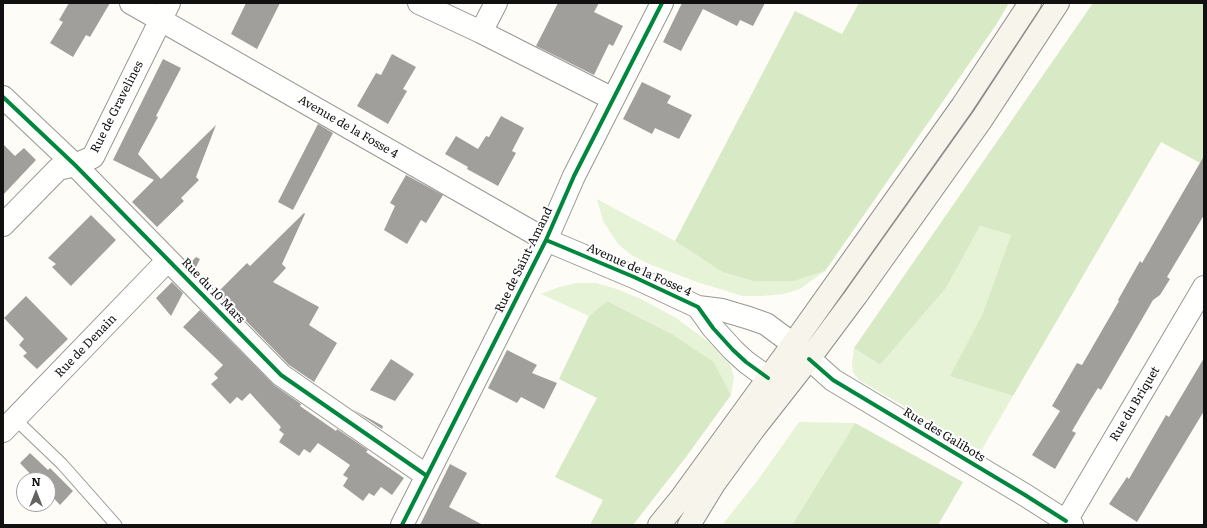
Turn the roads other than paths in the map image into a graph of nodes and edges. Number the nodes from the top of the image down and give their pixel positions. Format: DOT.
graph roads {
  1 [pos="131,3"];
  2 [pos="419,3"];
  3 [pos="496,3"];
  4 [pos="662,3"];
  5 [pos="1030,3"];
  6 [pos="1058,3"];
  7 [pos="165,11"];
  8 [pos="481,32"];
  9 [pos="3,97"];
  10 [pos="613,98"];
  11 [pos="75,165"];
  12 [pos="3,225"];
  13 [pos="546,240"];
  14 [pos="168,260"];
  15 [pos="1204,288"];
  16 [pos="698,307"];
  17 [pos="793,344"];
  18 [pos="809,359"];
  19 [pos="777,383"];
  20 [pos="9,425"];
  21 [pos="427,476"];
  22 [pos="1069,523"];
  23 [pos="116,525"];
  24 [pos="402,525"];
  25 [pos="659,525"];
  26 [pos="689,525"];
  1 -- 7 [label="street, Avenue de la Fosse 4"];
  2 -- 8 [label="street"];
  3 -- 8 [label="street"];
  4 -- 10 [label="street, Rue de Saint-Amand"];
  5 -- 17 [label="main road"];
  6 -- 18 [label="main road"];
  7 -- 11 [label="street, Rue de Gravelines"];
  7 -- 13 [label="street, Avenue de la Fosse 4"];
  8 -- 10 [label="street"];
  9 -- 11 [label="street, Rue du 10 Mars"];
  10 -- 13 [label="street, Rue de Saint-Amand"];
  11 -- 12 [label="street, Rue de Gravelines"];
  11 -- 14 [label="street, Rue du 10 Mars"];
  13 -- 16 [label="street, Avenue de la Fosse 4"];
  13 -- 21 [label="street, Rue de Saint-Amand"];
  14 -- 20 [label="street, Rue de Denain"];
  14 -- 21 [label="street, Rue du 10 Mars"];
  15 -- 22 [label="street, Rue du Briquet"];
  16 -- 17 [label="street, Avenue de la Fosse 4"];
  16 -- 19 [label="street, Avenue de la Fosse 4"];
  17 -- 18 [label="street, Avenue de la Fosse 4"];
  17 -- 19 [label="main road"];
  18 -- 19 [label="main road"];
  18 -- 22 [label="street, Rue des Galibots"];
  19 -- 25 [label="main road"];
  19 -- 26 [label="main road"];
  20 -- 23 [label="lane"];
  21 -- 24 [label="street, Rue de Saint-Amand"];
}
